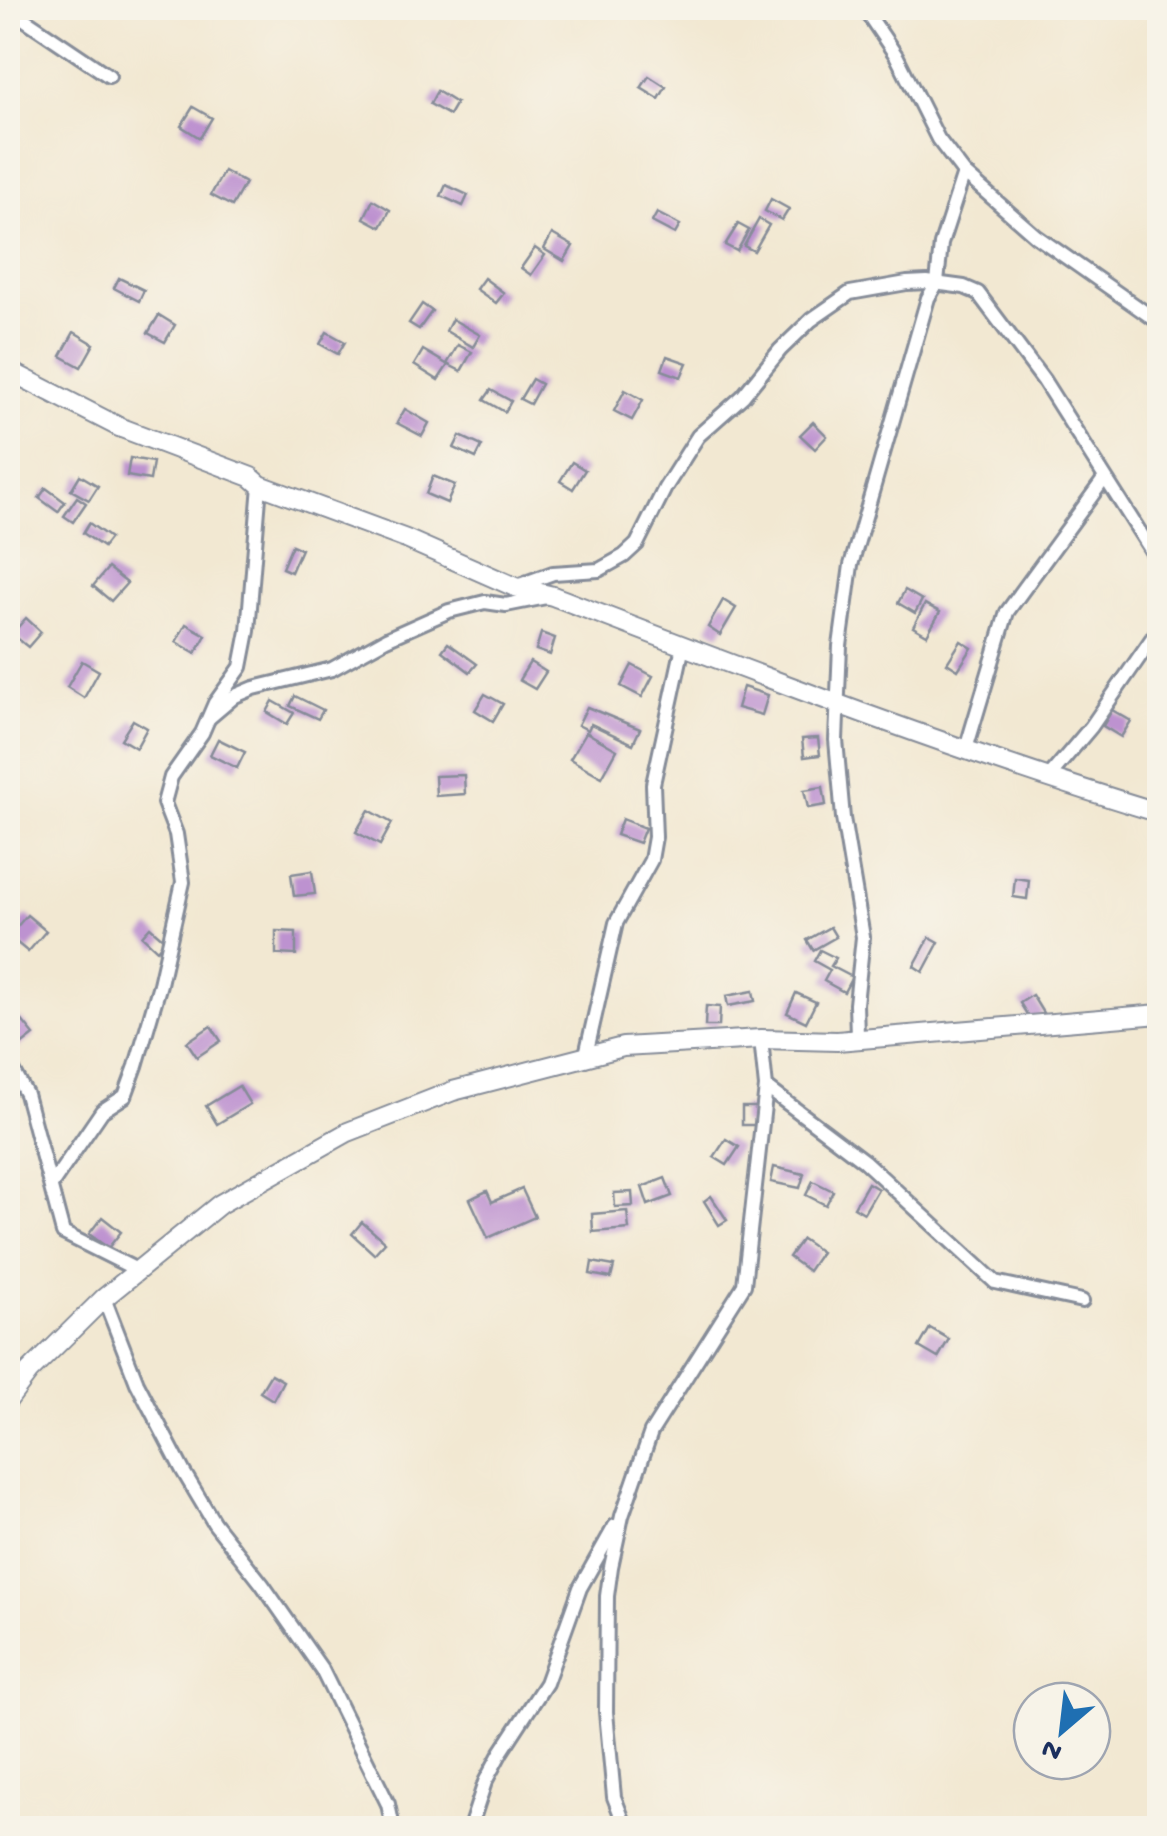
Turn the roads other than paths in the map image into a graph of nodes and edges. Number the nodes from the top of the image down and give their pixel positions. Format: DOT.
graph roads {
  1 [pos="8,8"];
  2 [pos="864,8"];
  3 [pos="110,76"];
  4 [pos="964,173"];
  5 [pos="937,282"];
  6 [pos="1160,323"];
  7 [pos="8,370"];
  8 [pos="1104,478"];
  9 [pos="260,485"];
  10 [pos="1160,564"];
  11 [pos="515,588"];
  12 [pos="553,596"];
  13 [pos="1160,627"];
  14 [pos="686,647"];
  15 [pos="836,706"];
  16 [pos="208,720"];
  17 [pos="966,749"];
  18 [pos="1048,779"];
  19 [pos="1160,813"];
  20 [pos="1160,1014"];
  21 [pos="760,1039"];
  22 [pos="837,1041"];
  23 [pos="585,1059"];
  24 [pos="8,1061"];
  25 [pos="766,1087"];
  26 [pos="52,1184"];
  27 [pos="136,1270"];
  28 [pos="104,1298"];
  29 [pos="1082,1301"];
  30 [pos="8,1400"];
  31 [pos="622,1516"];
  32 [pos="393,1828"];
  33 [pos="470,1828"];
  34 [pos="626,1828"];
  1 -- 3 [label="street"];
  2 -- 4 [label="street"];
  4 -- 5 [label="street"];
  4 -- 6 [label="street"];
  5 -- 8 [label="street"];
  5 -- 11 [label="street"];
  5 -- 15 [label="street"];
  7 -- 9 [label="main road"];
  8 -- 10 [label="street"];
  8 -- 17 [label="street"];
  9 -- 11 [label="main road"];
  9 -- 16 [label="street"];
  11 -- 12 [label="main road"];
  12 -- 14 [label="main road"];
  12 -- 16 [label="street"];
  13 -- 18 [label="street"];
  14 -- 15 [label="main road"];
  14 -- 23 [label="street"];
  15 -- 17 [label="main road"];
  15 -- 22 [label="street"];
  16 -- 26 [label="street"];
  17 -- 18 [label="main road"];
  18 -- 19 [label="main road"];
  20 -- 22 [label="main road"];
  21 -- 22 [label="main road"];
  21 -- 23 [label="main road"];
  21 -- 25 [label="street"];
  23 -- 27 [label="main road"];
  24 -- 26 [label="street"];
  25 -- 29 [label="street"];
  25 -- 31 [label="street"];
  26 -- 27 [label="street"];
  27 -- 28 [label="main road"];
  28 -- 30 [label="main road"];
  28 -- 32 [label="street"];
  31 -- 33 [label="street"];
  31 -- 34 [label="street"];
}
